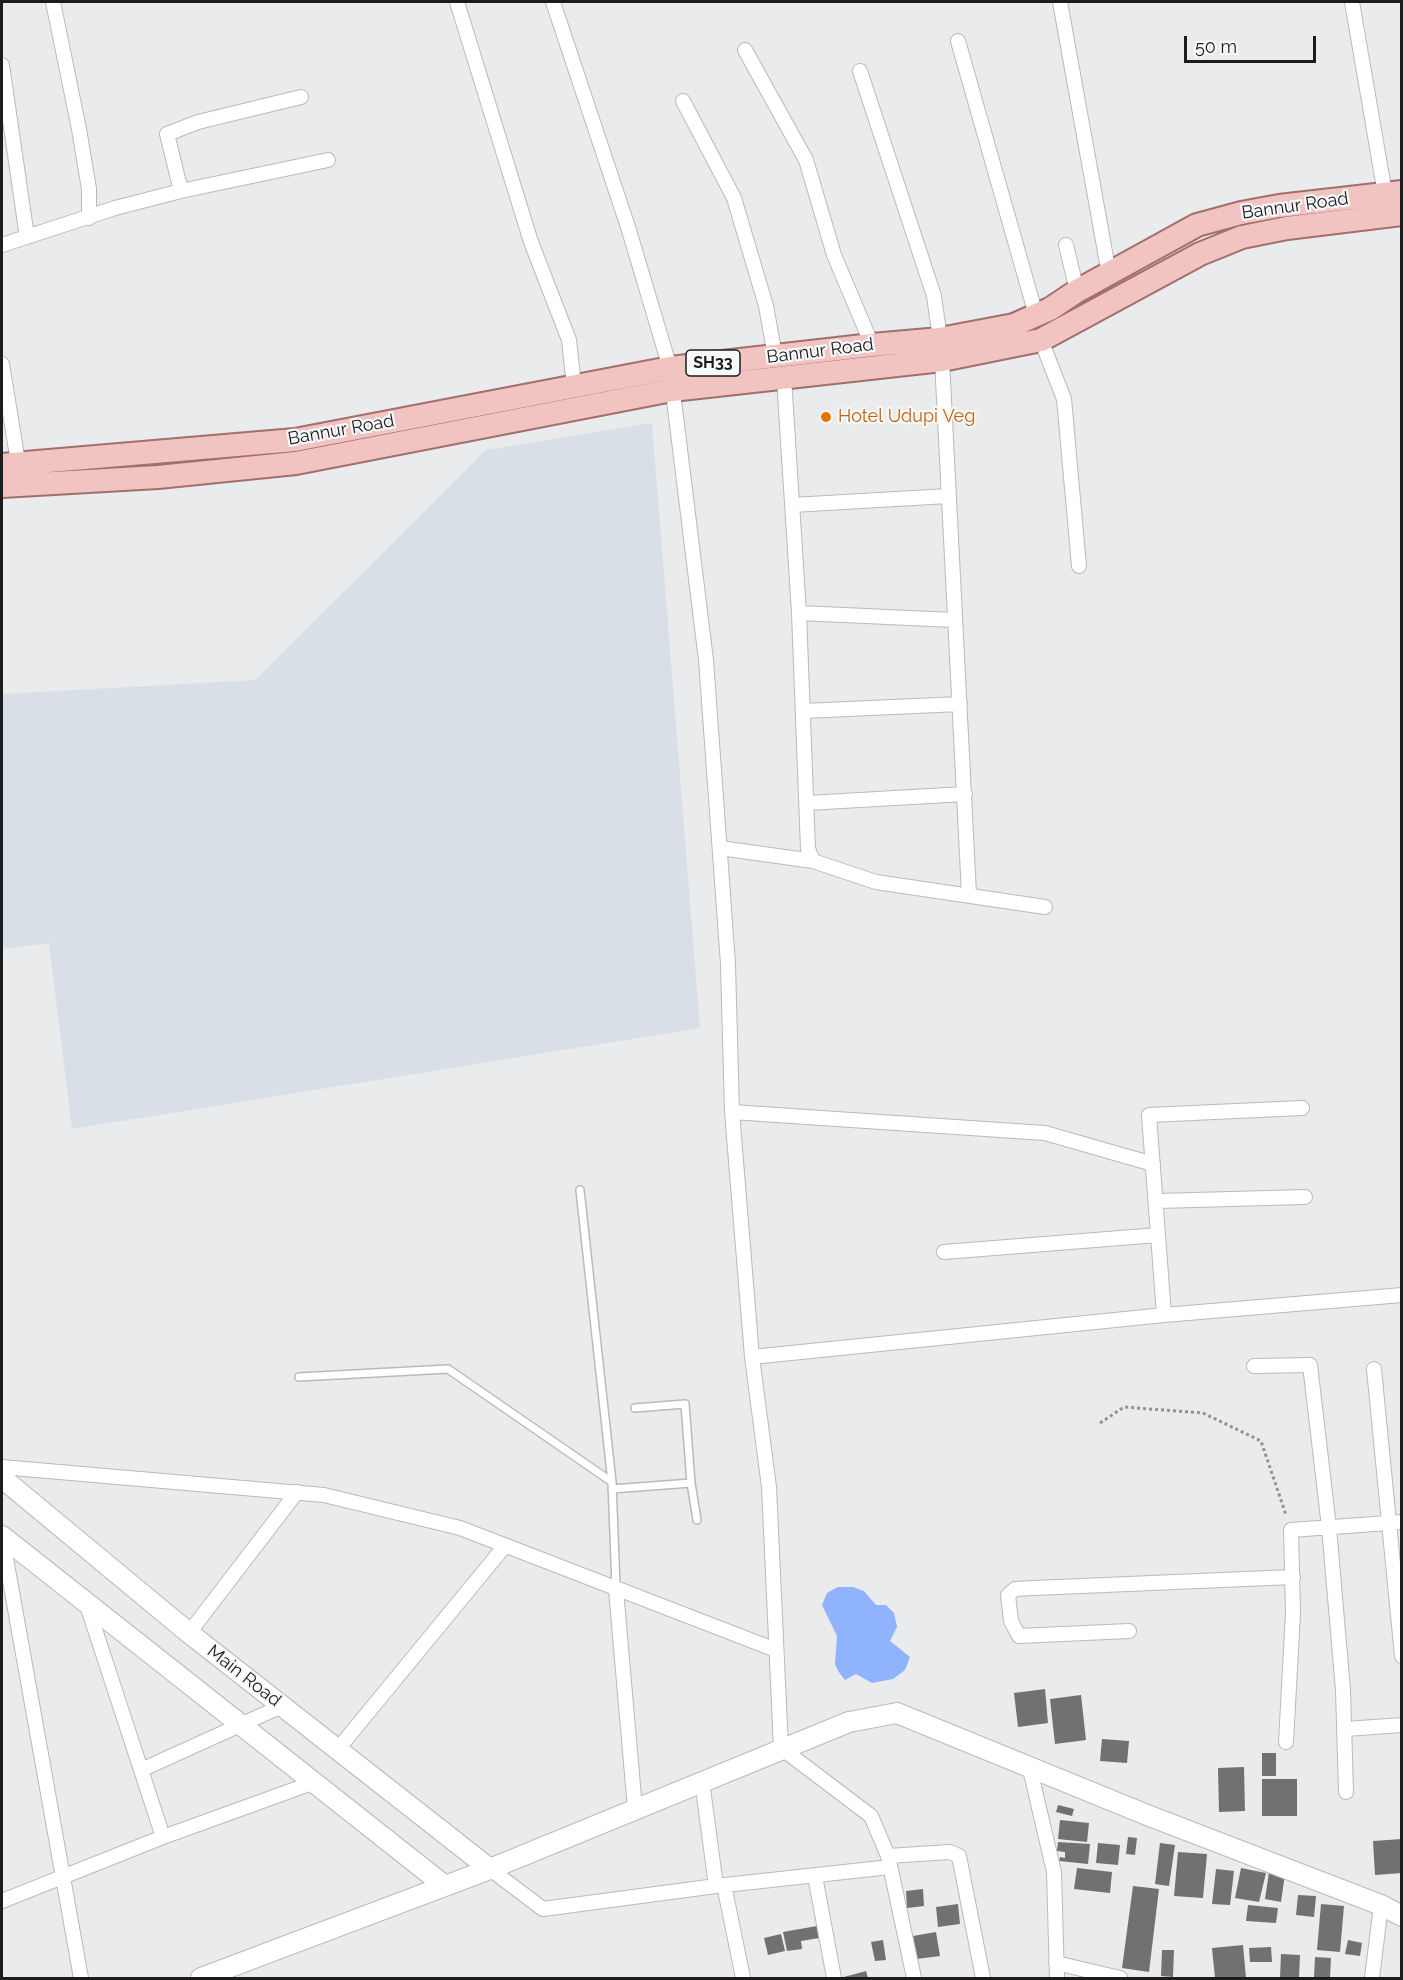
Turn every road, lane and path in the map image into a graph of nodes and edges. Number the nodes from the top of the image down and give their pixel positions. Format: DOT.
graph roads {
  1 [pos="54,2"];
  2 [pos="457,2"];
  3 [pos="553,2"];
  4 [pos="1060,2"];
  5 [pos="1352,2"];
  6 [pos="958,41"];
  7 [pos="746,50"];
  8 [pos="2,65"];
  9 [pos="860,70"];
  10 [pos="301,97"];
  11 [pos="682,101"];
  12 [pos="328,160"];
  13 [pos="181,191"];
  14 [pos="1393,193"];
  15 [pos="1401,214"];
  16 [pos="88,218"];
  17 [pos="27,237"];
  18 [pos="2,245"];
  19 [pos="1066,245"];
  20 [pos="1110,274"];
  21 [pos="1077,291"];
  22 [pos="1036,315"];
  23 [pos="1041,340"];
  24 [pos="872,345"];
  25 [pos="941,350"];
  26 [pos="775,356"];
  27 [pos="2,364"];
  28 [pos="784,378"];
  29 [pos="671,379"];
  30 [pos="574,386"];
  31 [pos="11,476"];
  32 [pos="948,496"];
  33 [pos="792,505"];
  34 [pos="1079,566"];
  35 [pos="799,613"];
  36 [pos="954,620"];
  37 [pos="960,704"];
  38 [pos="802,711"];
  39 [pos="965,794"];
  40 [pos="807,803"];
  41 [pos="720,848"];
  42 [pos="813,861"];
  43 [pos="969,894"];
  44 [pos="1045,907"];
  45 [pos="1302,1108"];
  46 [pos="732,1112"];
  47 [pos="1153,1164"];
  48 [pos="580,1190"];
  49 [pos="1305,1197"];
  50 [pos="1157,1201"];
  51 [pos="1158,1235"];
  52 [pos="944,1252"];
  53 [pos="1401,1295"];
  54 [pos="1164,1315"];
  55 [pos="752,1357"];
  56 [pos="1254,1366"];
  57 [pos="1374,1370"];
  58 [pos="299,1377"];
  59 [pos="635,1408"];
  60 [pos="1101,1423"];
  61 [pos="2,1467"];
  62 [pos="2,1478"];
  63 [pos="691,1483"];
  64 [pos="612,1486"];
  65 [pos="297,1492"];
  66 [pos="697,1520"];
  67 [pos="1396,1523"];
  68 [pos="1329,1527"];
  69 [pos="1291,1530"];
  70 [pos="2,1536"];
  71 [pos="504,1547"];
  72 [pos="1293,1577"];
  73 [pos="616,1590"];
  74 [pos="86,1601"];
  75 [pos="1129,1631"];
  76 [pos="189,1633"];
  77 [pos="776,1650"];
  78 [pos="1401,1656"];
  79 [pos="282,1706"];
  80 [pos="243,1725"];
  81 [pos="1401,1725"];
  82 [pos="1346,1729"];
  83 [pos="1286,1742"];
  84 [pos="781,1748"];
  85 [pos="338,1749"];
  86 [pos="1029,1765"];
  87 [pos="141,1770"];
  88 [pos="702,1781"];
  89 [pos="315,1782"];
  90 [pos="1346,1792"];
  91 [pos="635,1809"];
  92 [pos="163,1837"];
  93 [pos="889,1861"];
  94 [pos="490,1869"];
  95 [pos="815,1876"];
  96 [pos="61,1878"];
  97 [pos="720,1885"];
  98 [pos="445,1886"];
  99 [pos="2,1901"];
  100 [pos="1381,1905"];
  101 [pos="1401,1916"];
  102 [pos="1056,1963"];
  103 [pos="81,1978"];
  104 [pos="201,1978"];
  105 [pos="743,1978"];
  106 [pos="834,1978"];
  107 [pos="914,1978"];
  108 [pos="982,1978"];
  109 [pos="1057,1978"];
  110 [pos="1120,1978"];
  111 [pos="1372,1978"];
  1 -- 16 [label="street"];
  2 -- 30 [label="street"];
  3 -- 29 [label="street"];
  4 -- 20 [label="street"];
  5 -- 14 [label="street"];
  6 -- 22 [label="street"];
  7 -- 24 [label="street"];
  8 -- 17 [label="street"];
  9 -- 25 [label="street"];
  10 -- 13 [label="street"];
  11 -- 26 [label="street"];
  12 -- 13 [label="street"];
  13 -- 16 [label="street"];
  14 -- 20 [label="main road, Bannur Road / SH33"];
  15 -- 23 [label="main road"];
  16 -- 17 [label="street"];
  17 -- 18 [label="street"];
  19 -- 21 [label="street"];
  20 -- 21 [label="main road, Bannur Road / SH33"];
  21 -- 22 [label="main road, Bannur Road / SH33"];
  22 -- 25 [label="main road, Bannur Road / SH33"];
  23 -- 25 [label="main road"];
  23 -- 34 [label="street"];
  24 -- 25 [label="main road, Bannur Road / SH33"];
  24 -- 26 [label="main road, Bannur Road / SH33"];
  25 -- 28 [label="main road"];
  25 -- 32 [label="street"];
  26 -- 29 [label="main road, Bannur Road / SH33"];
  27 -- 31 [label="street"];
  28 -- 29 [label="main road"];
  28 -- 33 [label="street"];
  29 -- 30 [label="main road, Bannur Road / SH33"];
  29 -- 31 [label="main road"];
  29 -- 41 [label="street"];
  30 -- 31 [label="main road, Bannur Road / SH33"];
  32 -- 33 [label="street"];
  32 -- 36 [label="street"];
  33 -- 35 [label="street"];
  35 -- 36 [label="street"];
  35 -- 38 [label="street"];
  36 -- 37 [label="street"];
  37 -- 38 [label="street"];
  37 -- 39 [label="street"];
  38 -- 40 [label="street"];
  39 -- 40 [label="street"];
  39 -- 43 [label="street"];
  40 -- 42 [label="street"];
  41 -- 42 [label="street"];
  41 -- 46 [label="street"];
  42 -- 43 [label="street"];
  43 -- 44 [label="street"];
  45 -- 47 [label="street"];
  46 -- 47 [label="street"];
  46 -- 55 [label="street"];
  47 -- 50 [label="street"];
  48 -- 64 [label="lane"];
  49 -- 50 [label="street"];
  50 -- 51 [label="street"];
  51 -- 52 [label="street"];
  51 -- 54 [label="street"];
  53 -- 54 [label="street"];
  54 -- 55 [label="street"];
  55 -- 77 [label="street"];
  56 -- 68 [label="street"];
  57 -- 67 [label="street"];
  58 -- 64 [label="lane"];
  59 -- 63 [label="lane"];
  60 -- 69 [label="path"];
  61 -- 65 [label="street"];
  62 -- 76 [label="street, Main Road"];
  63 -- 64 [label="lane"];
  63 -- 66 [label="lane"];
  64 -- 73 [label="lane"];
  65 -- 71 [label="street"];
  65 -- 76 [label="street"];
  67 -- 68 [label="street"];
  67 -- 78 [label="street"];
  68 -- 69 [label="street"];
  68 -- 82 [label="street"];
  69 -- 72 [label="street"];
  70 -- 74 [label="street"];
  70 -- 96 [label="street"];
  71 -- 73 [label="street"];
  71 -- 85 [label="street"];
  72 -- 75 [label="street"];
  72 -- 83 [label="street"];
  73 -- 77 [label="street"];
  73 -- 91 [label="street"];
  74 -- 80 [label="street"];
  74 -- 87 [label="street"];
  76 -- 79 [label="street, Main Road"];
  77 -- 84 [label="street"];
  79 -- 80 [label="street"];
  79 -- 85 [label="street, Main Road"];
  80 -- 87 [label="street"];
  80 -- 89 [label="street"];
  81 -- 82 [label="street"];
  82 -- 90 [label="street"];
  84 -- 86 [label="street"];
  84 -- 88 [label="street"];
  84 -- 93 [label="street"];
  85 -- 94 [label="street, Main Road"];
  86 -- 100 [label="street"];
  86 -- 102 [label="street"];
  87 -- 92 [label="street"];
  88 -- 91 [label="street"];
  88 -- 97 [label="street"];
  89 -- 92 [label="street"];
  89 -- 98 [label="street"];
  91 -- 94 [label="street"];
  92 -- 96 [label="street"];
  93 -- 95 [label="street"];
  93 -- 107 [label="street"];
  93 -- 108 [label="street"];
  94 -- 97 [label="street"];
  94 -- 98 [label="street"];
  95 -- 97 [label="street"];
  95 -- 106 [label="street"];
  96 -- 99 [label="street"];
  96 -- 103 [label="street"];
  97 -- 105 [label="street"];
  98 -- 104 [label="street"];
  100 -- 101 [label="street"];
  100 -- 111 [label="street"];
  102 -- 109 [label="street"];
  102 -- 110 [label="street"];
}
